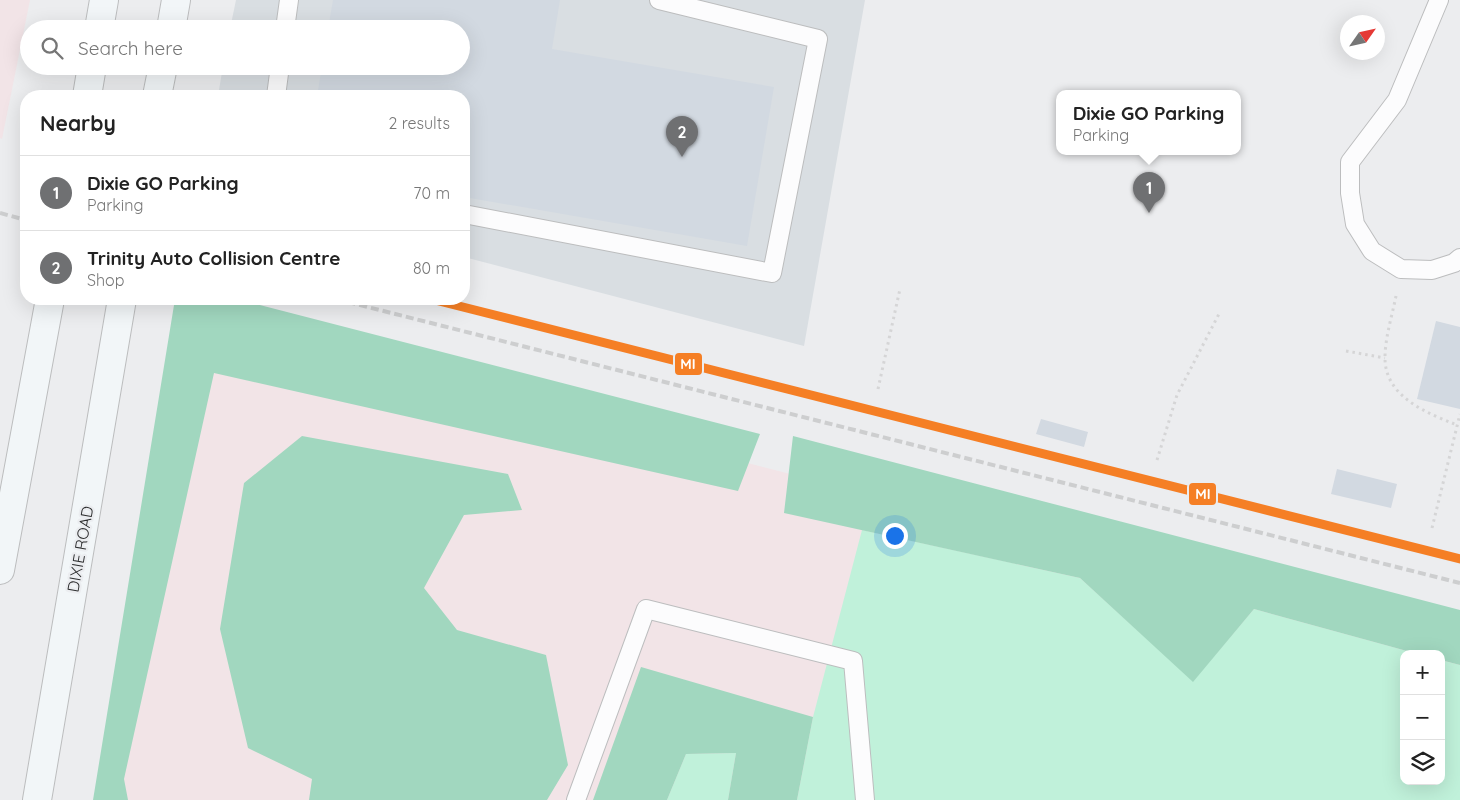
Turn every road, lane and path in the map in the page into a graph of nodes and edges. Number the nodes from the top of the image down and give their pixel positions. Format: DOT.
graph roads {
  1 [pos="104,0"];
  2 [pos="176,0"];
  3 [pos="289,0"];
  4 [pos="658,0"];
  5 [pos="1439,0"];
  6 [pos="101,20"];
  7 [pos="172,20"];
  8 [pos="286,20"];
  9 [pos="90,75"];
  10 [pos="161,75"];
  11 [pos="279,75"];
  12 [pos="88,90"];
  13 [pos="158,90"];
  14 [pos="277,90"];
  15 [pos="470,215"];
  16 [pos="1460,258"];
  17 [pos="1401,269"];
  18 [pos="900,289"];
  19 [pos="49,305"];
  20 [pos="121,305"];
  21 [pos="1220,312"];
  22 [pos="1346,351"];
  23 [pos="1385,358"];
  24 [pos="878,389"];
  25 [pos="1460,414"];
  26 [pos="1457,425"];
  27 [pos="1157,460"];
  28 [pos="1432,528"];
  29 [pos="0,570"];
  30 [pos="37,800"];
  31 [pos="576,800"];
  32 [pos="865,800"];
  1 -- 6 [label="main road"];
  2 -- 7 [label="main road"];
  3 -- 8 [label="lane"];
  4 -- 15 [label="lane"];
  5 -- 17 [label="lane"];
  9 -- 12 [label="main road"];
  10 -- 13 [label="main road"];
  11 -- 14 [label="lane"];
  16 -- 17 [label="lane"];
  17 -- 23 [label="path"];
  18 -- 24 [label="path"];
  19 -- 29 [label="main road"];
  20 -- 30 [label="main road, DIXIE ROAD"];
  21 -- 27 [label="path"];
  22 -- 23 [label="path"];
  23 -- 26 [label="path"];
  25 -- 26 [label="path"];
  26 -- 28 [label="path"];
  31 -- 32 [label="lane"];
}
